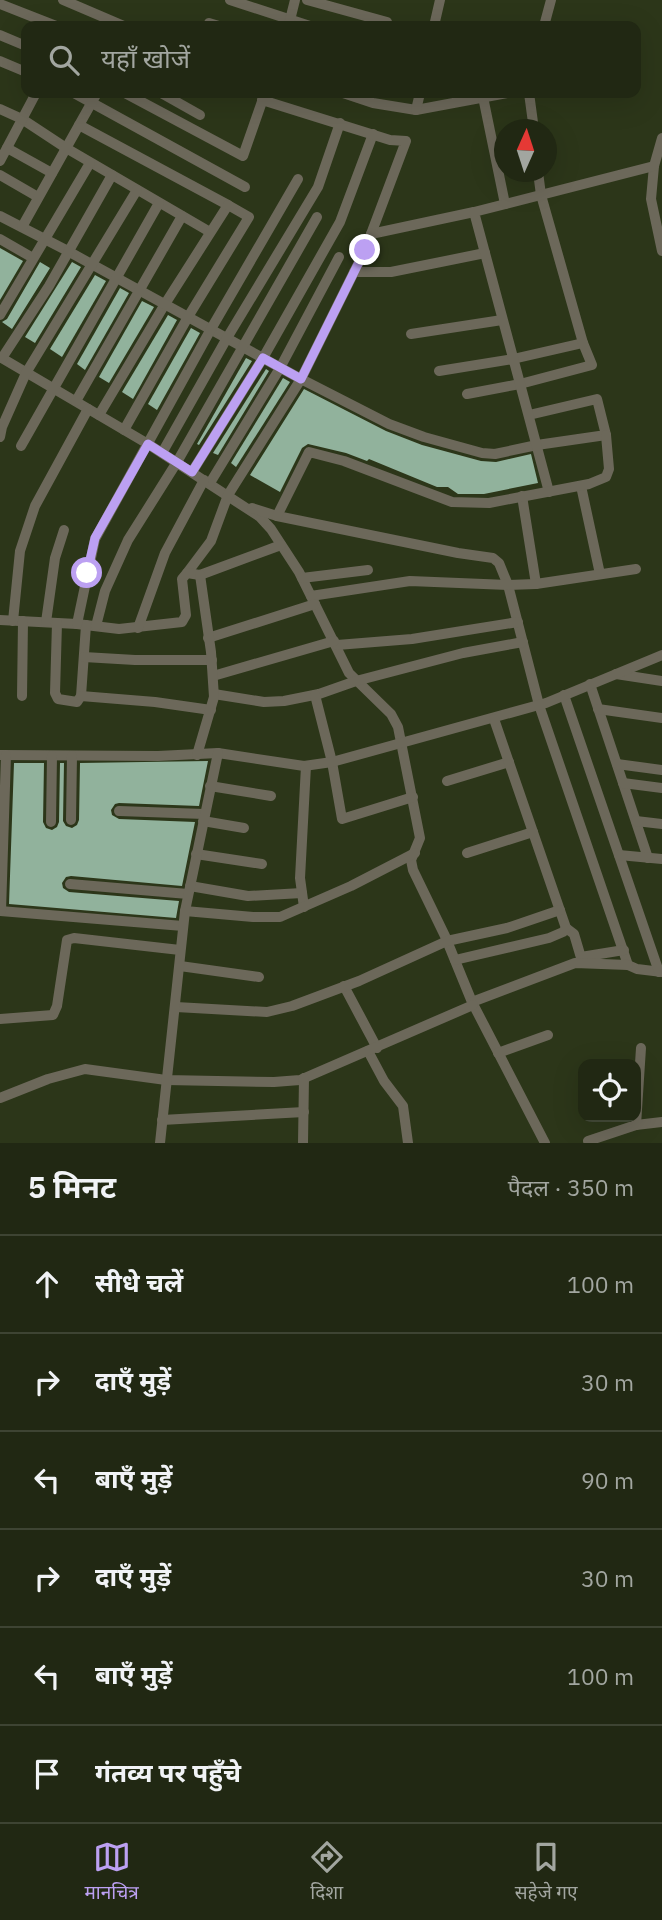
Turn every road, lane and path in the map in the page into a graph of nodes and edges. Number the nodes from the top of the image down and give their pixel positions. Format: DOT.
graph roads {
  1 [pos="63,0"];
  2 [pos="230,0"];
  3 [pos="295,0"];
  4 [pos="307,0"];
  5 [pos="440,0"];
  6 [pos="551,0"];
  7 [pos="0,4"];
  8 [pos="43,21"];
  9 [pos="112,21"];
  10 [pos="284,21"];
  11 [pos="290,21"];
  12 [pos="383,21"];
  13 [pos="436,21"];
  14 [pos="545,21"];
  15 [pos="0,35"];
  16 [pos="21,44"];
  17 [pos="0,61"];
  18 [pos="21,70"];
  19 [pos="33,98"];
  20 [pos="94,98"];
  21 [pos="97,98"];
  22 [pos="134,98"];
  23 [pos="170,98"];
  24 [pos="262,98"];
  25 [pos="269,98"];
  26 [pos="358,98"];
  27 [pos="419,98"];
  28 [pos="478,98"];
  29 [pos="483,98"];
  30 [pos="531,98"];
  31 [pos="0,109"];
  32 [pos="416,110"];
  33 [pos="200,115"];
  34 [pos="22,119"];
  35 [pos="533,119"];
  36 [pos="340,123"];
  37 [pos="79,125"];
  38 [pos="373,134"];
  39 [pos="662,138"];
  40 [pos="7,148"];
  41 [pos="66,148"];
  42 [pos="0,161"];
  43 [pos="90,163"];
  44 [pos="654,166"];
  45 [pos="52,173"];
  46 [pos="0,175"];
  47 [pos="112,175"];
  48 [pos="298,178"];
  49 [pos="539,182"];
  50 [pos="245,187"];
  51 [pos="137,190"];
  52 [pos="541,195"];
  53 [pos="38,197"];
  54 [pos="159,203"];
  55 [pos="505,204"];
  56 [pos="228,205"];
  57 [pos="474,212"];
  58 [pos="658,215"];
  59 [pos="0,216"];
  60 [pos="182,216"];
  61 [pos="317,217"];
  62 [pos="22,227"];
  63 [pos="211,232"];
  64 [pos="371,234"];
  65 [pos="44,238"];
  66 [pos="0,239"];
  67 [pos="69,251"];
  68 [pos="662,251"];
  69 [pos="485,253"];
  70 [pos="339,257"];
  71 [pos="33,258"];
  72 [pos="94,265"];
  73 [pos="354,272"];
  74 [pos="116,277"];
  75 [pos="141,291"];
  76 [pos="165,304"];
  77 [pos="0,315"];
  78 [pos="188,317"];
  79 [pos="502,320"];
  80 [pos="211,329"];
  81 [pos="411,334"];
  82 [pos="227,338"];
  83 [pos="583,343"];
  84 [pos="244,347"];
  85 [pos="1,358"];
  86 [pos="263,358"];
  87 [pos="513,359"];
  88 [pos="280,368"];
  89 [pos="439,371"];
  90 [pos="26,373"];
  91 [pos="301,379"];
  92 [pos="520,384"];
  93 [pos="52,388"];
  94 [pos="467,394"];
  95 [pos="76,401"];
  96 [pos="88,409"];
  97 [pos="99,415"];
  98 [pos="529,415"];
  99 [pos="124,430"];
  100 [pos="0,435"];
  101 [pos="606,435"];
  102 [pos="148,444"];
  103 [pos="537,445"];
  104 [pos="21,446"];
  105 [pos="162,453"];
  106 [pos="177,463"];
  107 [pos="192,472"];
  108 [pos="207,481"];
  109 [pos="581,486"];
  110 [pos="549,492"];
  111 [pos="228,495"];
  112 [pos="522,496"];
  113 [pos="243,504"];
  114 [pos="277,516"];
  115 [pos="64,530"];
  116 [pos="281,545"];
  117 [pos="636,569"];
  118 [pos="368,570"];
  119 [pos="187,573"];
  120 [pos="600,574"];
  121 [pos="200,575"];
  122 [pos="302,578"];
  123 [pos="536,584"];
  124 [pos="508,585"];
  125 [pos="313,600"];
  126 [pos="0,620"];
  127 [pos="18,621"];
  128 [pos="518,622"];
  129 [pos="51,623"];
  130 [pos="86,625"];
  131 [pos="138,628"];
  132 [pos="208,638"];
  133 [pos="523,642"];
  134 [pos="335,643"];
  135 [pos="662,655"];
  136 [pos="84,657"];
  137 [pos="212,660"];
  138 [pos="613,674"];
  139 [pos="213,676"];
  140 [pos="356,681"];
  141 [pos="662,681"];
  142 [pos="590,684"];
  143 [pos="214,694"];
  144 [pos="315,695"];
  145 [pos="564,695"];
  146 [pos="22,696"];
  147 [pos="81,696"];
  148 [pos="539,705"];
  149 [pos="598,709"];
  150 [pos="211,710"];
  151 [pos="662,718"];
  152 [pos="494,719"];
  153 [pos="401,743"];
  154 [pos="218,753"];
  155 [pos="3,755"];
  156 [pos="197,755"];
  157 [pos="72,756"];
  158 [pos="52,757"];
  159 [pos="332,762"];
  160 [pos="509,762"];
  161 [pos="617,764"];
  162 [pos="306,766"];
  163 [pos="662,770"];
  164 [pos="447,781"];
  165 [pos="623,783"];
  166 [pos="210,786"];
  167 [pos="662,788"];
  168 [pos="271,796"];
  169 [pos="413,797"];
  170 [pos="118,811"];
  171 [pos="203,817"];
  172 [pos="71,820"];
  173 [pos="636,821"];
  174 [pos="51,822"];
  175 [pos="662,824"];
  176 [pos="244,828"];
  177 [pos="533,832"];
  178 [pos="415,852"];
  179 [pos="467,853"];
  180 [pos="196,854"];
  181 [pos="619,855"];
  182 [pos="648,858"];
  183 [pos="662,859"];
  184 [pos="262,864"];
  185 [pos="70,884"];
  186 [pos="189,890"];
  187 [pos="302,894"];
  188 [pos="304,907"];
  189 [pos="560,910"];
  190 [pos="0,911"];
  191 [pos="185,911"];
  192 [pos="183,926"];
  193 [pos="566,928"];
  194 [pos="447,941"];
  195 [pos="180,950"];
  196 [pos="624,950"];
  197 [pos="455,960"];
  198 [pos="582,960"];
  199 [pos="628,965"];
  200 [pos="180,966"];
  201 [pos="661,972"];
  202 [pos="259,977"];
  203 [pos="344,986"];
  204 [pos="472,1004"];
  205 [pos="176,1007"];
  206 [pos="0,1019"];
  207 [pos="548,1035"];
  208 [pos="640,1048"];
  209 [pos="373,1049"];
  210 [pos="498,1053"];
  211 [pos="304,1078"];
  212 [pos="166,1080"];
  213 [pos="0,1098"];
  214 [pos="304,1112"];
  215 [pos="162,1119"];
  216 [pos="662,1122"];
  217 [pos="636,1125"];
  218 [pos="588,1141"];
  219 [pos="160,1143"];
  220 [pos="303,1143"];
  221 [pos="408,1143"];
  222 [pos="545,1143"];
  1 -- 9 [label="street"];
  2 -- 10 [label="street"];
  3 -- 11 [label="street"];
  4 -- 12 [label="street"];
  5 -- 13 [label="street"];
  6 -- 14 [label="street"];
  7 -- 8 [label="street"];
  15 -- 16 [label="street"];
  17 -- 18 [label="street"];
  19 -- 34 [label="street"];
  20 -- 37 [label="street"];
  21 -- 50 [label="street"];
  22 -- 24 [label="street"];
  23 -- 33 [label="street"];
  25 -- 36 [label="street"];
  26 -- 32 [label="street"];
  27 -- 32 [label="street"];
  28 -- 32 [label="street"];
  29 -- 55 [label="street"];
  30 -- 35 [label="street"];
  31 -- 34 [label="street"];
  34 -- 40 [label="street"];
  34 -- 41 [label="street"];
  36 -- 38 [label="street"];
  36 -- 82 [label="street"];
  37 -- 41 [label="street"];
  37 -- 56 [label="street"];
  38 -- 64 [label="street"];
  38 -- 86 [label="street"];
  39 -- 44 [label="street"];
  40 -- 42 [label="street"];
  40 -- 45 [label="street"];
  41 -- 43 [label="street"];
  41 -- 45 [label="street"];
  43 -- 47 [label="street"];
  43 -- 65 [label="street"];
  44 -- 52 [label="street"];
  44 -- 58 [label="street"];
  45 -- 53 [label="street"];
  46 -- 53 [label="street"];
  47 -- 51 [label="street"];
  47 -- 67 [label="street"];
  48 -- 80 [label="street"];
  49 -- 52 [label="street"];
  51 -- 54 [label="street"];
  51 -- 72 [label="street"];
  52 -- 55 [label="street"];
  52 -- 83 [label="street"];
  53 -- 62 [label="street"];
  54 -- 60 [label="street"];
  54 -- 74 [label="street"];
  55 -- 57 [label="street"];
  56 -- 63 [label="street"];
  56 -- 78 [label="street"];
  57 -- 64 [label="street"];
  57 -- 69 [label="street"];
  58 -- 68 [label="street"];
  59 -- 62 [label="street"];
  60 -- 63 [label="street"];
  60 -- 75 [label="street"];
  61 -- 84 [label="street"];
  62 -- 65 [label="street"];
  63 -- 76 [label="street"];
  64 -- 73 [label="street"];
  65 -- 67 [label="street"];
  65 -- 71 [label="street"];
  66 -- 71 [label="street"];
  67 -- 72 [label="street"];
  67 -- 85 [label="street"];
  69 -- 73 [label="street"];
  69 -- 79 [label="street"];
  70 -- 88 [label="street"];
  71 -- 77 [label="street"];
  72 -- 74 [label="street"];
  72 -- 90 [label="street"];
  73 -- 91 [label="street"];
  74 -- 75 [label="street"];
  74 -- 93 [label="street"];
  75 -- 76 [label="street"];
  75 -- 95 [label="street"];
  76 -- 78 [label="street"];
  76 -- 97 [label="street"];
  78 -- 80 [label="street"];
  78 -- 99 [label="street"];
  79 -- 81 [label="street"];
  79 -- 87 [label="street"];
  80 -- 82 [label="street"];
  80 -- 102 [label="street"];
  82 -- 84 [label="street"];
  82 -- 105 [label="street"];
  83 -- 87 [label="street"];
  83 -- 92 [label="street"];
  84 -- 86 [label="street"];
  84 -- 106 [label="street"];
  85 -- 90 [label="street"];
  86 -- 88 [label="street"];
  86 -- 107 [label="street"];
  87 -- 89 [label="street"];
  87 -- 92 [label="street"];
  88 -- 91 [label="street"];
  88 -- 108 [label="street"];
  90 -- 93 [label="street"];
  90 -- 100 [label="street"];
  91 -- 103 [label="street"];
  91 -- 111 [label="street"];
  92 -- 94 [label="street"];
  92 -- 98 [label="street"];
  93 -- 95 [label="street"];
  93 -- 104 [label="street"];
  95 -- 96 [label="street"];
  96 -- 97 [label="street"];
  96 -- 127 [label="street"];
  97 -- 99 [label="street"];
  98 -- 101 [label="street"];
  98 -- 103 [label="street"];
  99 -- 102 [label="street"];
  101 -- 103 [label="street"];
  101 -- 109 [label="street"];
  102 -- 105 [label="street"];
  102 -- 130 [label="street"];
  103 -- 110 [label="street"];
  105 -- 106 [label="street"];
  106 -- 107 [label="street"];
  106 -- 130 [label="street"];
  107 -- 108 [label="street"];
  108 -- 111 [label="street"];
  108 -- 131 [label="street"];
  109 -- 110 [label="street"];
  109 -- 120 [label="street"];
  110 -- 112 [label="street"];
  111 -- 113 [label="street"];
  111 -- 119 [label="street"];
  112 -- 114 [label="street"];
  112 -- 123 [label="street"];
  113 -- 114 [label="street"];
  113 -- 116 [label="street"];
  114 -- 124 [label="street"];
  115 -- 129 [label="street"];
  116 -- 121 [label="street"];
  116 -- 122 [label="street"];
  117 -- 120 [label="street"];
  118 -- 122 [label="street"];
  119 -- 121 [label="street"];
  119 -- 131 [label="street"];
  120 -- 123 [label="street"];
  121 -- 132 [label="street"];
  122 -- 125 [label="street"];
  123 -- 124 [label="street"];
  124 -- 125 [label="street"];
  124 -- 128 [label="street"];
  125 -- 132 [label="street"];
  125 -- 134 [label="street"];
  126 -- 127 [label="street"];
  127 -- 129 [label="street"];
  127 -- 146 [label="street"];
  128 -- 133 [label="street"];
  128 -- 134 [label="street"];
  129 -- 130 [label="street"];
  129 -- 147 [label="street"];
  130 -- 131 [label="street"];
  130 -- 136 [label="street"];
  132 -- 137 [label="street"];
  133 -- 140 [label="street"];
  133 -- 148 [label="street"];
  134 -- 139 [label="street"];
  134 -- 140 [label="street"];
  135 -- 138 [label="street"];
  136 -- 137 [label="street"];
  136 -- 147 [label="street"];
  137 -- 139 [label="street"];
  138 -- 141 [label="street"];
  138 -- 142 [label="street"];
  139 -- 143 [label="street"];
  140 -- 144 [label="street"];
  140 -- 153 [label="street"];
  142 -- 145 [label="street"];
  142 -- 149 [label="street"];
  143 -- 144 [label="street"];
  143 -- 150 [label="street"];
  144 -- 159 [label="street"];
  145 -- 148 [label="street"];
  145 -- 181 [label="street"];
  147 -- 150 [label="street"];
  148 -- 152 [label="street"];
  148 -- 196 [label="street"];
  149 -- 151 [label="street"];
  149 -- 161 [label="street"];
  150 -- 156 [label="street"];
  152 -- 153 [label="street"];
  152 -- 160 [label="street"];
  153 -- 159 [label="street"];
  153 -- 169 [label="street"];
  154 -- 156 [label="street"];
  154 -- 162 [label="street"];
  154 -- 166 [label="street"];
  155 -- 158 [label="street"];
  155 -- 190 [label="street"];
  156 -- 157 [label="street"];
  157 -- 158 [label="street"];
  157 -- 172 [label="street"];
  158 -- 174 [label="street"];
  159 -- 162 [label="street"];
  159 -- 169 [label="street"];
  160 -- 164 [label="street"];
  160 -- 177 [label="street"];
  161 -- 163 [label="street"];
  161 -- 165 [label="street"];
  162 -- 187 [label="street"];
  165 -- 167 [label="street"];
  165 -- 173 [label="street"];
  166 -- 168 [label="street"];
  166 -- 171 [label="street"];
  169 -- 178 [label="street"];
  170 -- 171 [label="street"];
  171 -- 176 [label="street"];
  171 -- 180 [label="street"];
  173 -- 175 [label="street"];
  173 -- 182 [label="street"];
  177 -- 179 [label="street"];
  177 -- 189 [label="street"];
  178 -- 188 [label="street"];
  178 -- 194 [label="street"];
  180 -- 184 [label="street"];
  180 -- 186 [label="street"];
  181 -- 182 [label="street"];
  181 -- 201 [label="street"];
  182 -- 183 [label="street"];
  185 -- 186 [label="street"];
  186 -- 187 [label="street"];
  186 -- 191 [label="street"];
  187 -- 188 [label="street"];
  188 -- 191 [label="street"];
  189 -- 193 [label="street"];
  189 -- 194 [label="street"];
  190 -- 192 [label="street"];
  191 -- 192 [label="street"];
  192 -- 195 [label="street"];
  193 -- 197 [label="street"];
  193 -- 198 [label="street"];
  194 -- 197 [label="street"];
  194 -- 203 [label="street"];
  195 -- 200 [label="street"];
  195 -- 206 [label="street"];
  196 -- 198 [label="street"];
  196 -- 199 [label="street"];
  197 -- 204 [label="street"];
  198 -- 199 [label="street"];
  198 -- 204 [label="street"];
  199 -- 201 [label="street"];
  200 -- 202 [label="street"];
  200 -- 205 [label="street"];
  203 -- 205 [label="street"];
  203 -- 209 [label="street"];
  204 -- 209 [label="street"];
  204 -- 210 [label="street"];
  205 -- 212 [label="street"];
  207 -- 210 [label="street"];
  208 -- 217 [label="street"];
  209 -- 211 [label="street"];
  209 -- 221 [label="street"];
  210 -- 222 [label="street"];
  211 -- 212 [label="street"];
  211 -- 214 [label="street"];
  212 -- 213 [label="street"];
  212 -- 215 [label="street"];
  214 -- 215 [label="street"];
  214 -- 220 [label="street"];
  215 -- 219 [label="street"];
  216 -- 217 [label="street"];
  217 -- 218 [label="street"];
}
